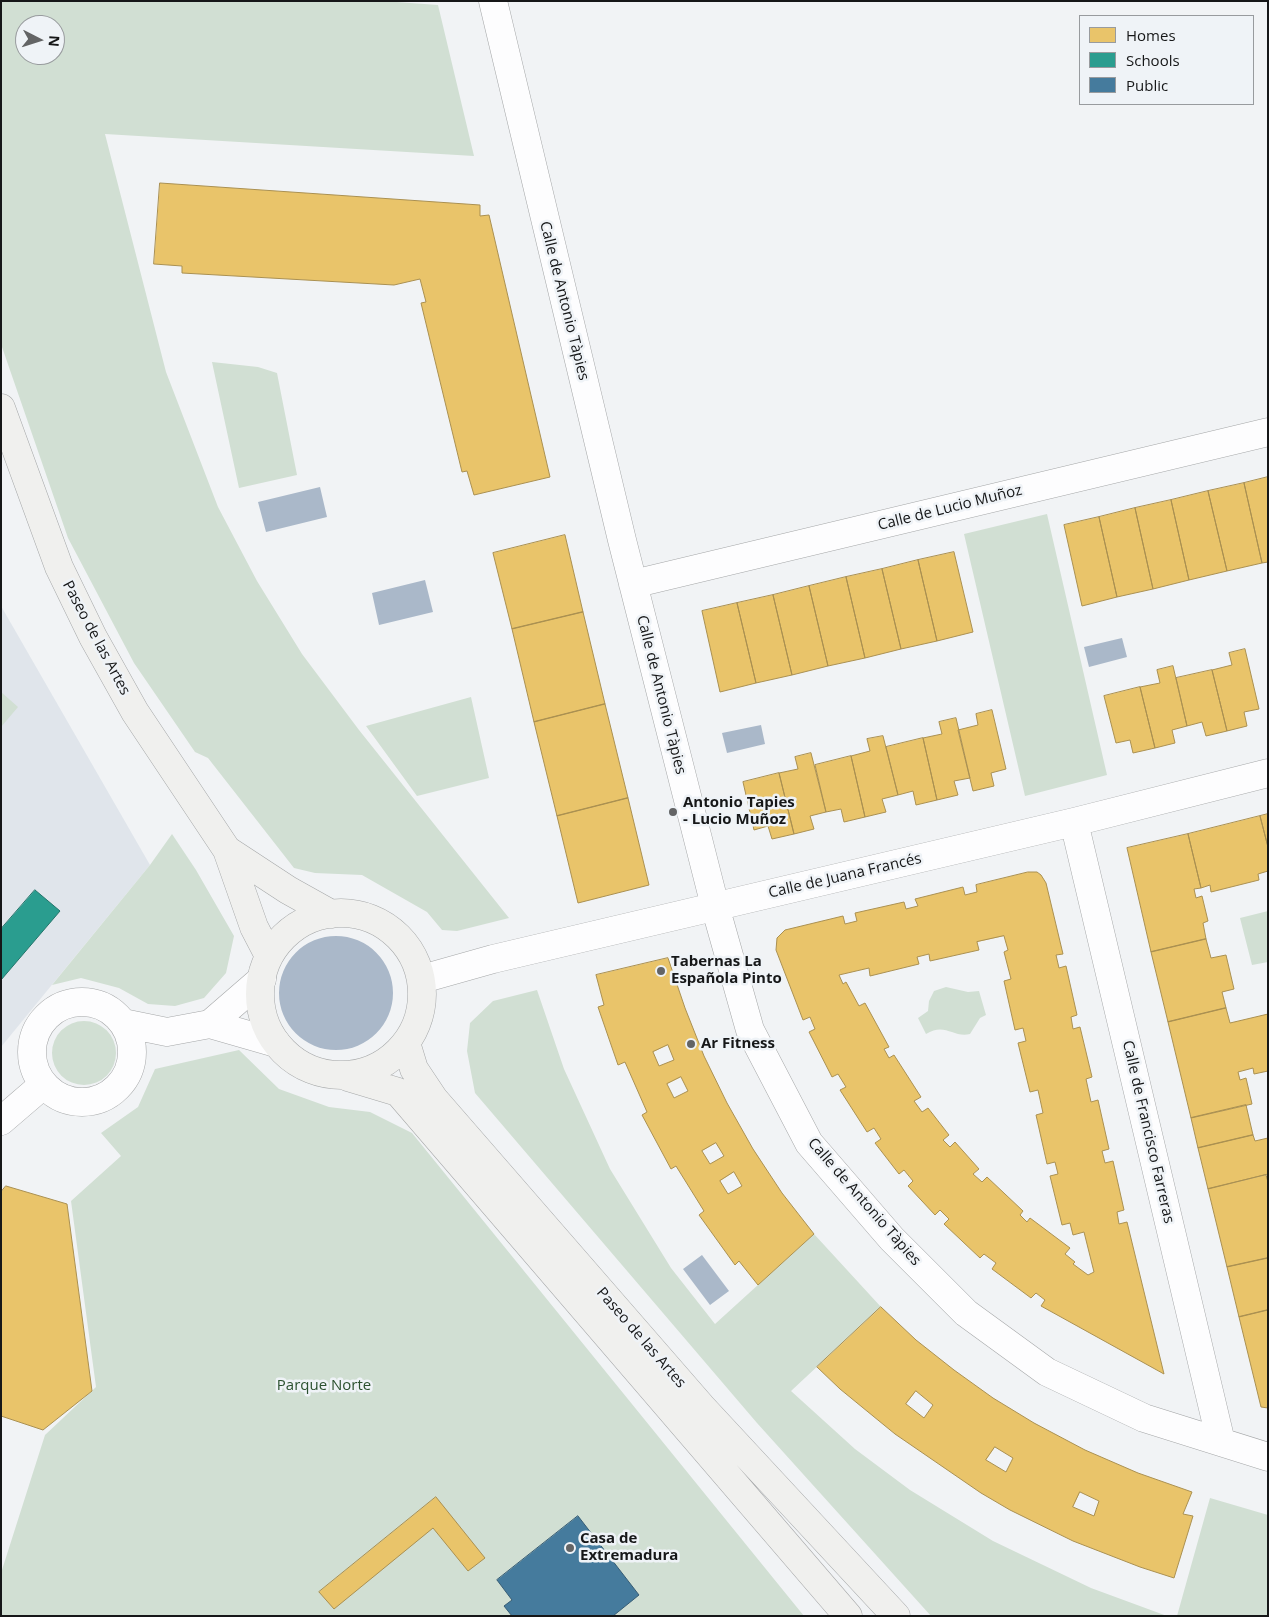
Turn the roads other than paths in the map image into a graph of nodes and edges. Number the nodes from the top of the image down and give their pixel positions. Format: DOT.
graph roads {
  1 [pos="493,1"];
  2 [pos="1,408"];
  3 [pos="1268,432"];
  4 [pos="633,584"];
  5 [pos="1268,774"];
  6 [pos="1074,822"];
  7 [pos="227,850"];
  8 [pos="715,906"];
  9 [pos="332,914"];
  10 [pos="265,967"];
  11 [pos="422,980"];
  12 [pos="123,1023"];
  13 [pos="210,1024"];
  14 [pos="167,1032"];
  15 [pos="276,1043"];
  16 [pos="407,1046"];
  17 [pos="133,1056"];
  18 [pos="348,1076"];
  19 [pos="44,1085"];
  20 [pos="1,1121"];
  21 [pos="1221,1442"];
  22 [pos="1268,1458"];
  23 [pos="848,1616"];
  24 [pos="896,1616"];
  1 -- 4 [label="street, Calle de Antonio Tàpies"];
  2 -- 7 [label="main road, Paseo de las Artes"];
  3 -- 4 [label="street, Calle de Lucio Muñoz"];
  4 -- 8 [label="street, Calle de Antonio Tàpies"];
  5 -- 6 [label="street, Calle de Juana Francés"];
  6 -- 8 [label="street, Calle de Juana Francés"];
  6 -- 21 [label="street, Calle de Francisco Farreras"];
  7 -- 9 [label="main road, Paseo de las Artes"];
  7 -- 10 [label="main road, Paseo de las Artes"];
  8 -- 11 [label="street, Calle de Juana Francés"];
  8 -- 21 [label="street, Calle de Antonio Tàpies"];
  9 -- 10 [label="main road"];
  9 -- 11 [label="main road"];
  10 -- 13 [label="street"];
  10 -- 15 [label="main road"];
  11 -- 16 [label="main road"];
  12 -- 14 [label="street"];
  12 -- 17 [label="street"];
  12 -- 19 [label="street"];
  13 -- 14 [label="street"];
  13 -- 15 [label="street"];
  14 -- 17 [label="street"];
  15 -- 18 [label="main road"];
  16 -- 18 [label="main road"];
  16 -- 24 [label="main road, Paseo de las Artes"];
  17 -- 19 [label="street"];
  18 -- 23 [label="main road, Paseo de las Artes"];
  19 -- 20 [label="street"];
  21 -- 22 [label="street, Calle de Antonio Tàpies"];
}
